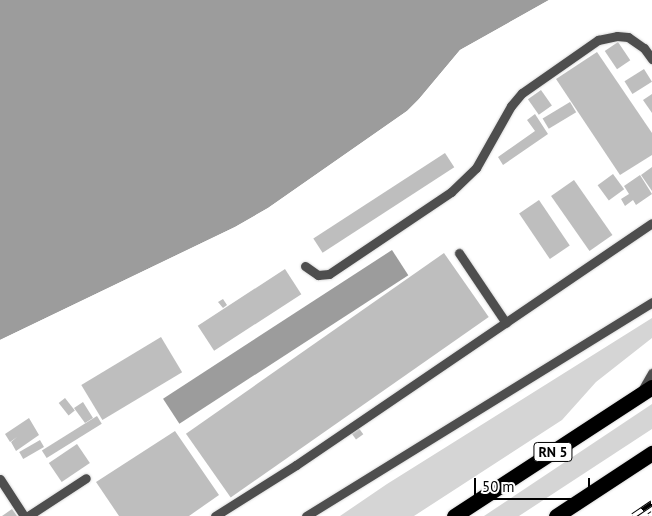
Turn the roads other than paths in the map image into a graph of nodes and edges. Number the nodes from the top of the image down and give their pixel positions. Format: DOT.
graph roads {
  1 [pos="652,59"];
  2 [pos="652,223"];
  3 [pos="459,254"];
  4 [pos="305,266"];
  5 [pos="652,302"];
  6 [pos="506,323"];
  7 [pos="652,373"];
  8 [pos="652,388"];
  9 [pos="638,397"];
  10 [pos="652,454"];
  11 [pos="86,478"];
  12 [pos="0,479"];
  13 [pos="24,516"];
  14 [pos="28,516"];
  15 [pos="215,516"];
  16 [pos="306,516"];
  17 [pos="454,516"];
  18 [pos="556,516"];
  1 -- 4 [label="lane"];
  2 -- 6 [label="lane"];
  3 -- 6 [label="lane"];
  5 -- 16 [label="lane"];
  6 -- 15 [label="lane"];
  7 -- 9 [label="lane"];
  8 -- 9 [label="highway, RN 5"];
  9 -- 17 [label="highway, RN 5"];
  10 -- 18 [label="highway"];
  11 -- 14 [label="lane"];
  12 -- 13 [label="lane"];
}
